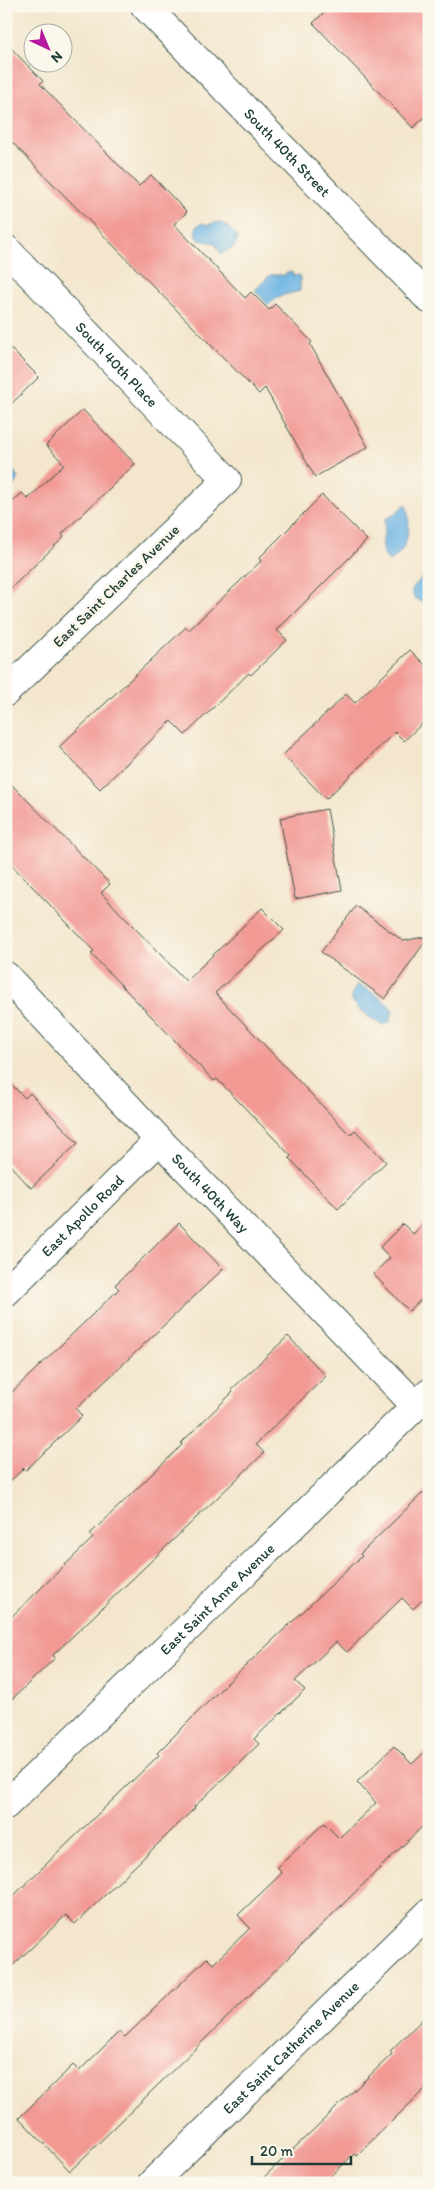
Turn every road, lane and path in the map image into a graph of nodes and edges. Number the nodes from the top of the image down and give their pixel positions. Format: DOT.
graph roads {
  1 [pos="145,6"];
  2 [pos="6,249"];
  3 [pos="429,299"];
  4 [pos="226,480"];
  5 [pos="6,692"];
  6 [pos="6,976"];
  7 [pos="159,1140"];
  8 [pos="6,1292"];
  9 [pos="422,1400"];
  10 [pos="6,1805"];
  11 [pos="429,1913"];
  12 [pos="152,2183"];
  1 -- 3 [label="street, South 40th Street"];
  2 -- 4 [label="street, South 40th Place"];
  4 -- 5 [label="street, East Saint Charles Avenue"];
  6 -- 7 [label="street, South 40th Way"];
  7 -- 8 [label="street, East Apollo Road"];
  7 -- 9 [label="street, South 40th Way"];
  9 -- 10 [label="street, East Saint Anne Avenue"];
  11 -- 12 [label="street, East Saint Catherine Avenue"];
}
